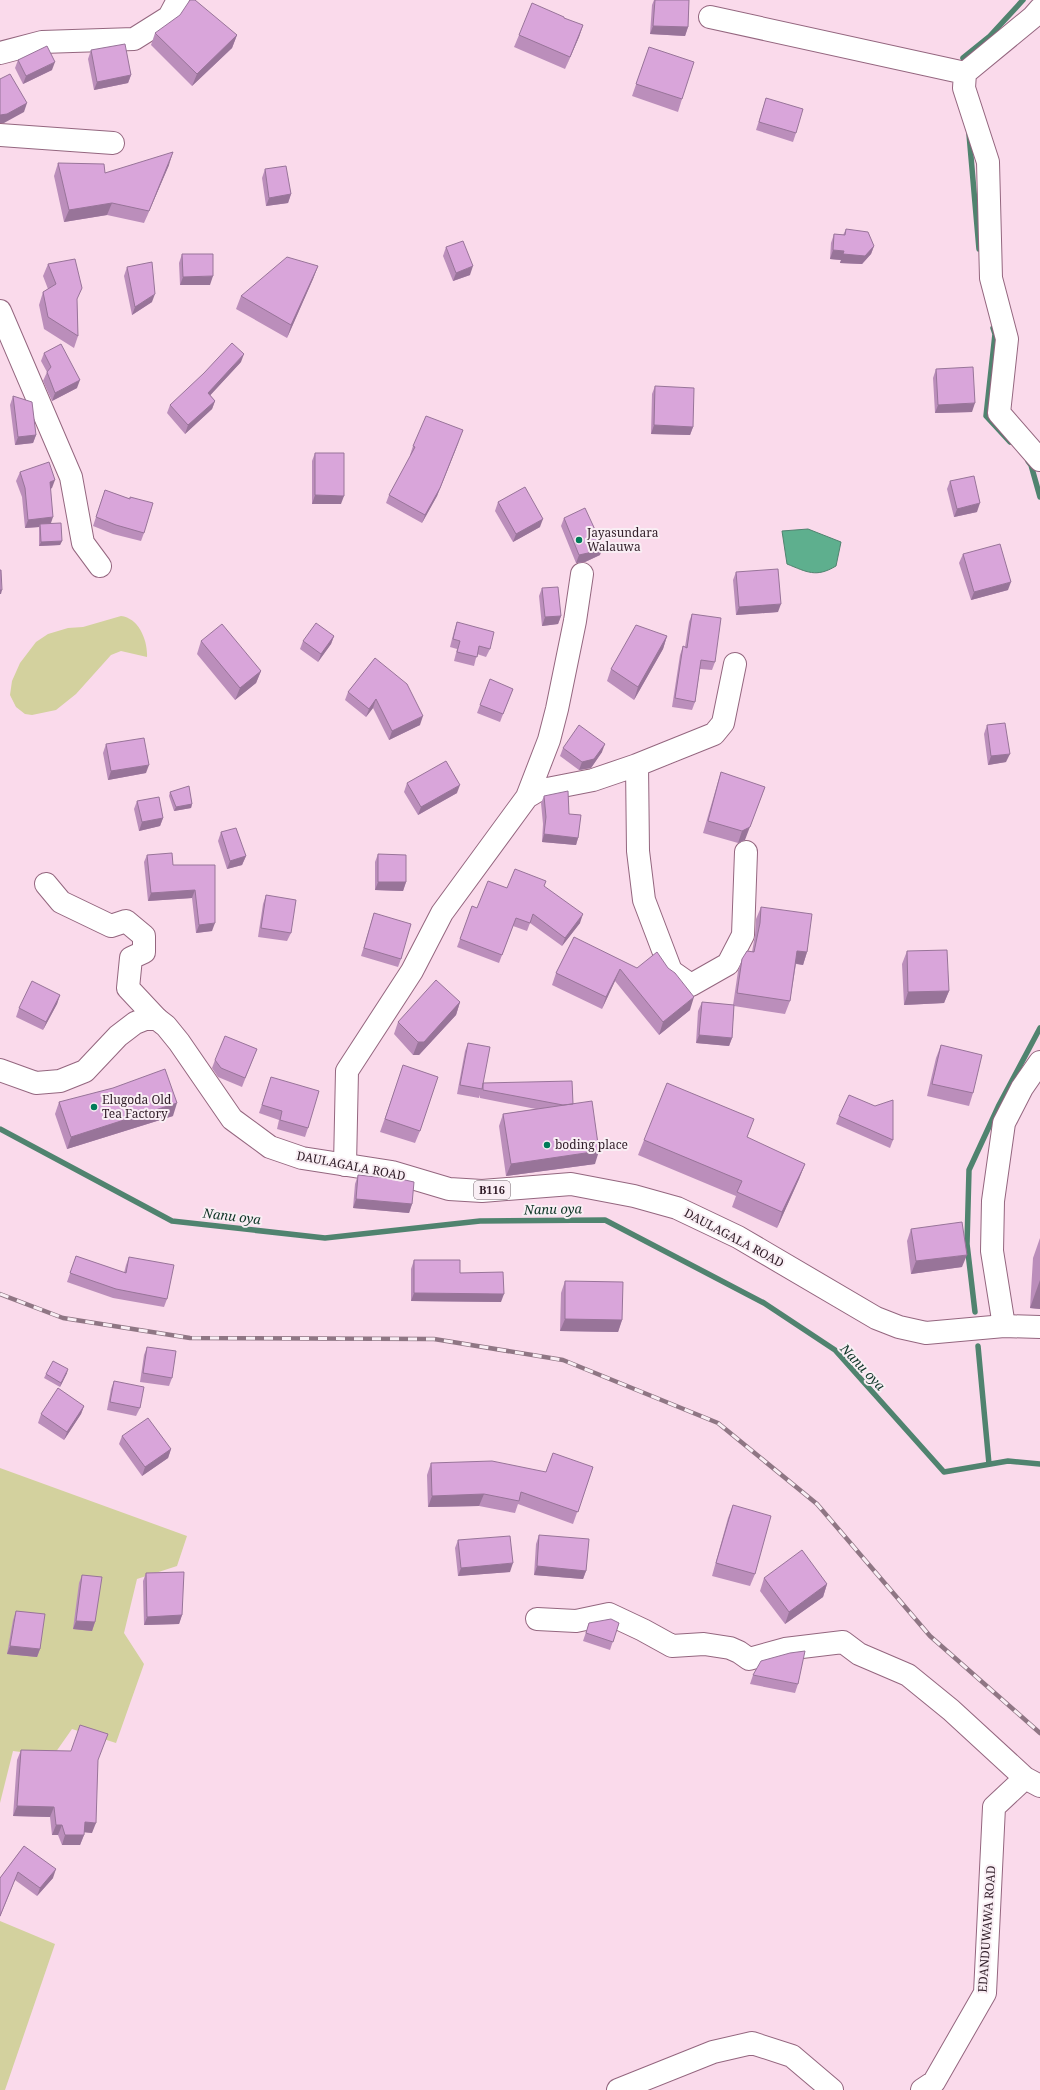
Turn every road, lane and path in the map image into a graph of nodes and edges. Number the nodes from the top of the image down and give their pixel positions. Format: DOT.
graph roads {
  1 [pos="178,0"];
  2 [pos="1040,9"];
  3 [pos="710,17"];
  4 [pos="0,53"];
  5 [pos="965,73"];
  6 [pos="0,135"];
  7 [pos="113,144"];
  8 [pos="0,311"];
  9 [pos="1040,460"];
  10 [pos="100,566"];
  11 [pos="582,574"];
  12 [pos="735,664"];
  13 [pos="637,765"];
  14 [pos="527,797"];
  15 [pos="746,852"];
  16 [pos="46,884"];
  17 [pos="157,1019"];
  18 [pos="1040,1062"];
  19 [pos="0,1070"];
  20 [pos="345,1165"];
  21 [pos="1004,1326"];
  22 [pos="1040,1327"];
  23 [pos="538,1618"];
  24 [pos="1033,1782"];
  25 [pos="618,2090"];
  26 [pos="832,2090"];
  27 [pos="922,2090"];
  1 -- 4 [label="street"];
  2 -- 5 [label="street"];
  3 -- 5 [label="street"];
  5 -- 9 [label="street"];
  6 -- 7 [label="street"];
  8 -- 10 [label="street"];
  11 -- 14 [label="street"];
  12 -- 13 [label="street"];
  13 -- 14 [label="street"];
  13 -- 15 [label="street"];
  14 -- 20 [label="street"];
  16 -- 17 [label="street, DAULAGALA ROAD"];
  17 -- 19 [label="street"];
  17 -- 20 [label="street, DAULAGALA ROAD / B116"];
  18 -- 21 [label="street"];
  20 -- 21 [label="street, DAULAGALA ROAD / B116"];
  21 -- 22 [label="street, DAULAGALA ROAD / B116"];
  23 -- 24 [label="street"];
  24 -- 27 [label="street, EDANDUWAWA ROAD"];
  25 -- 26 [label="street"];
}
